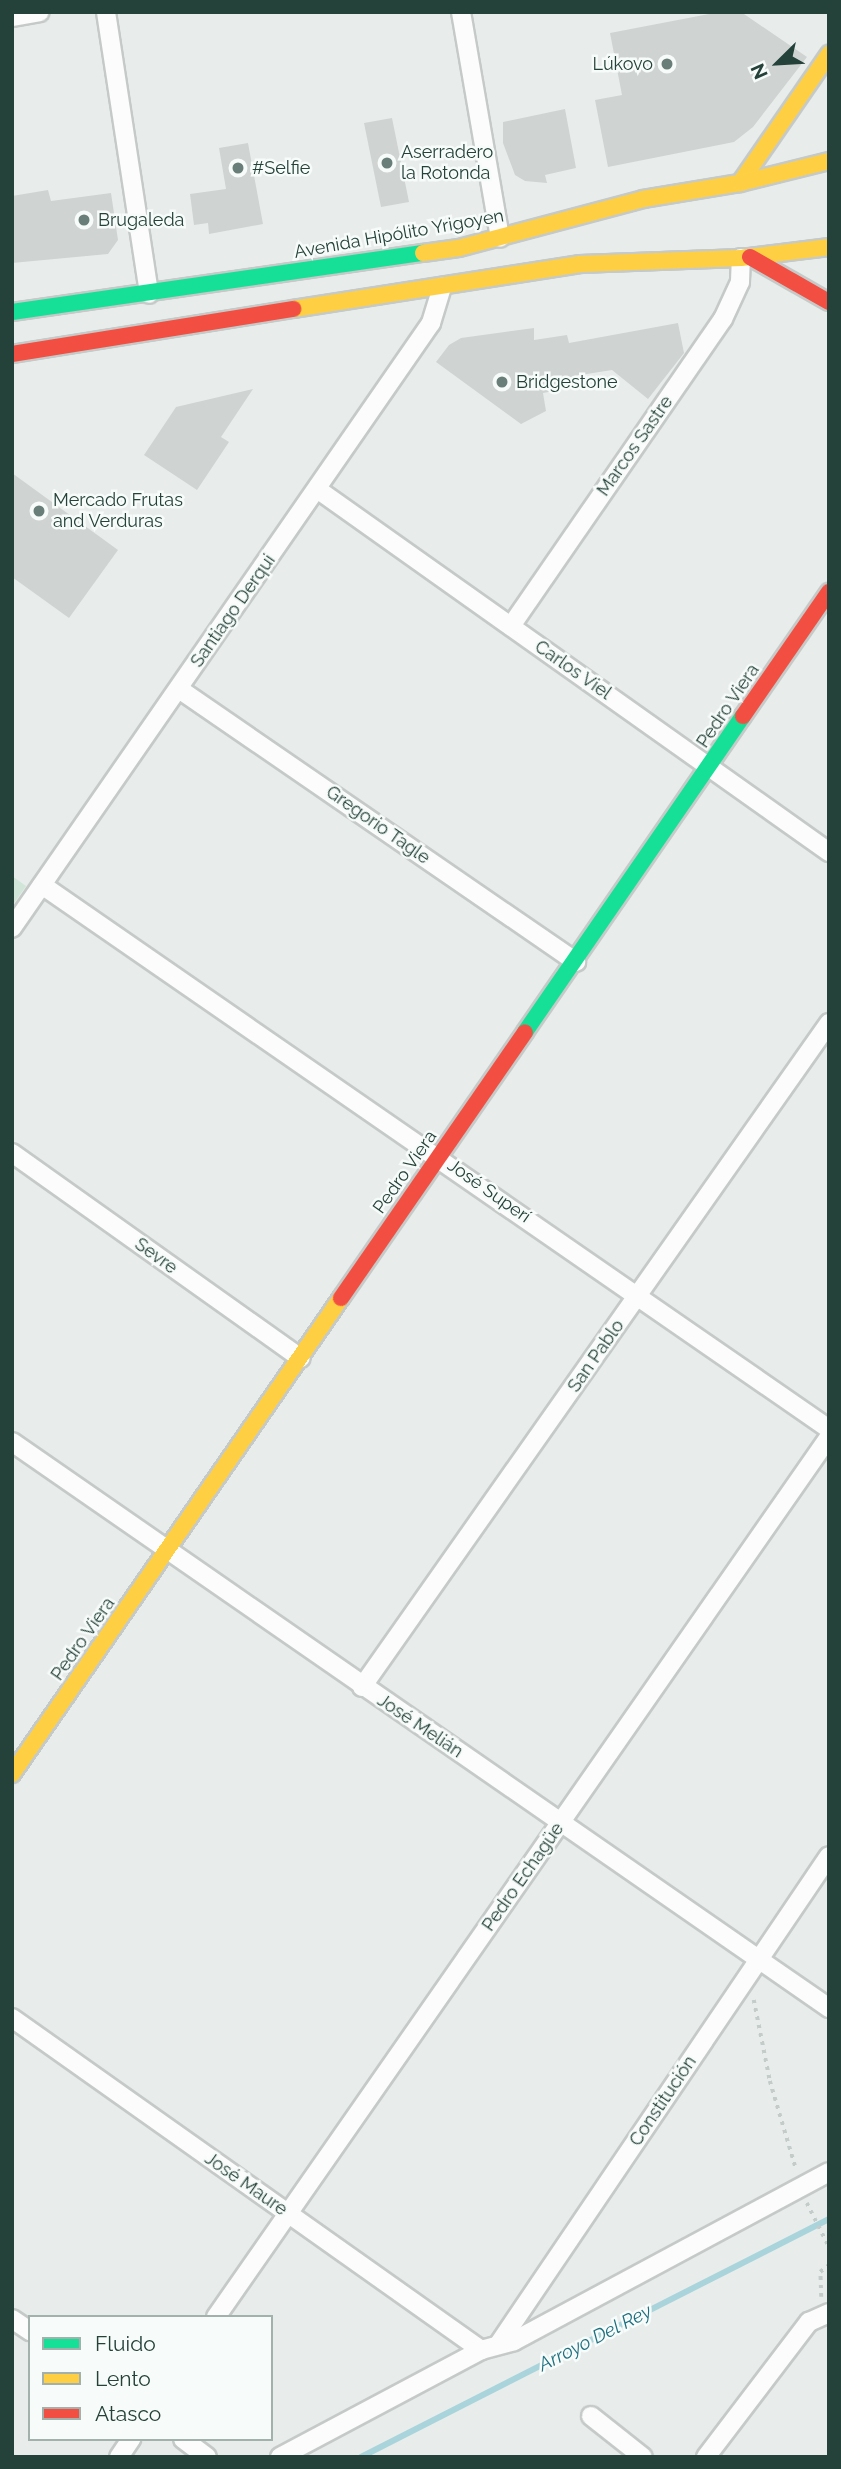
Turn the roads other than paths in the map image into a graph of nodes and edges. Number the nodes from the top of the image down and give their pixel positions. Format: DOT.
graph roads {
  1 [pos="40,12"];
  2 [pos="106,12"];
  3 [pos="461,12"];
  4 [pos="12,17"];
  5 [pos="829,54"];
  6 [pos="829,162"];
  7 [pos="740,183"];
  8 [pos="500,238"];
  9 [pos="829,247"];
  10 [pos="745,258"];
  11 [pos="442,287"];
  12 [pos="149,293"];
  13 [pos="829,303"];
  14 [pos="12,312"];
  15 [pos="13,357"];
  16 [pos="317,489"];
  17 [pos="829,592"];
  18 [pos="511,626"];
  19 [pos="179,689"];
  20 [pos="710,767"];
  21 [pos="829,852"];
  22 [pos="42,885"];
  23 [pos="12,928"];
  24 [pos="576,962"];
  25 [pos="829,1023"];
  26 [pos="12,1153"];
  27 [pos="439,1157"];
  28 [pos="639,1295"];
  29 [pos="300,1358"];
  30 [pos="829,1429"];
  31 [pos="829,1437"];
  32 [pos="12,1442"];
  33 [pos="168,1550"];
  34 [pos="362,1687"];
  35 [pos="12,1774"];
  36 [pos="560,1823"];
  37 [pos="829,1856"];
  38 [pos="753,1967"];
  39 [pos="829,2008"];
  40 [pos="12,2018"];
  41 [pos="829,2172"];
  42 [pos="288,2214"];
  43 [pos="828,2313"];
  44 [pos="217,2315"];
  45 [pos="12,2319"];
  46 [pos="28,2330"];
  47 [pos="489,2348"];
  48 [pos="591,2416"];
  49 [pos="130,2441"];
  50 [pos="186,2441"];
  51 [pos="119,2457"];
  52 [pos="207,2457"];
  53 [pos="280,2457"];
  54 [pos="643,2457"];
  55 [pos="706,2457"];
  1 -- 4 [label="street"];
  2 -- 12 [label="street"];
  3 -- 8 [label="street"];
  5 -- 7 [label="main road"];
  6 -- 7 [label="main road, Avenida Hipólito Yrigoyen"];
  7 -- 8 [label="main road, Avenida Hipólito Yrigoyen"];
  8 -- 12 [label="main road, Avenida Hipólito Yrigoyen"];
  9 -- 10 [label="main road"];
  10 -- 11 [label="main road"];
  10 -- 13 [label="main road"];
  10 -- 18 [label="street, Marcos Sastre"];
  11 -- 15 [label="main road"];
  11 -- 16 [label="street, Santiago Derqui"];
  12 -- 14 [label="main road, Avenida Hipólito Yrigoyen"];
  16 -- 18 [label="street, Carlos Viel"];
  16 -- 19 [label="street, Santiago Derqui"];
  17 -- 20 [label="main road, Pedro Viera"];
  18 -- 20 [label="street, Carlos Viel"];
  19 -- 22 [label="street, Santiago Derqui"];
  19 -- 24 [label="street, Gregorio Tagle"];
  20 -- 21 [label="street, Carlos Viel"];
  20 -- 24 [label="main road, Pedro Viera"];
  22 -- 23 [label="street, Santiago Derqui"];
  22 -- 27 [label="street, José Superí"];
  24 -- 27 [label="main road, Pedro Viera"];
  25 -- 28 [label="street, San Pablo"];
  26 -- 29 [label="street, Sevre"];
  27 -- 28 [label="street, José Superí"];
  27 -- 29 [label="main road, Pedro Viera"];
  28 -- 30 [label="street, José Superí"];
  28 -- 34 [label="street, San Pablo"];
  29 -- 33 [label="main road, Pedro Viera"];
  31 -- 36 [label="street, Pedro Echagüe"];
  32 -- 33 [label="street, José Melián"];
  33 -- 34 [label="street, José Melián"];
  33 -- 35 [label="main road, Pedro Viera"];
  34 -- 36 [label="street, José Melián"];
  36 -- 38 [label="street, José Melián"];
  36 -- 42 [label="street, Pedro Echagüe"];
  37 -- 38 [label="street, Constitución"];
  38 -- 39 [label="street, José Melián"];
  38 -- 47 [label="street, Constitución"];
  40 -- 42 [label="street, José Maure"];
  41 -- 47 [label="street"];
  42 -- 44 [label="street, Pedro Echagüe"];
  42 -- 47 [label="street, José Maure"];
  43 -- 55 [label="street"];
  45 -- 46 [label="street"];
  47 -- 53 [label="street"];
  48 -- 54 [label="street"];
  49 -- 51 [label="street"];
  50 -- 52 [label="street"];
}
